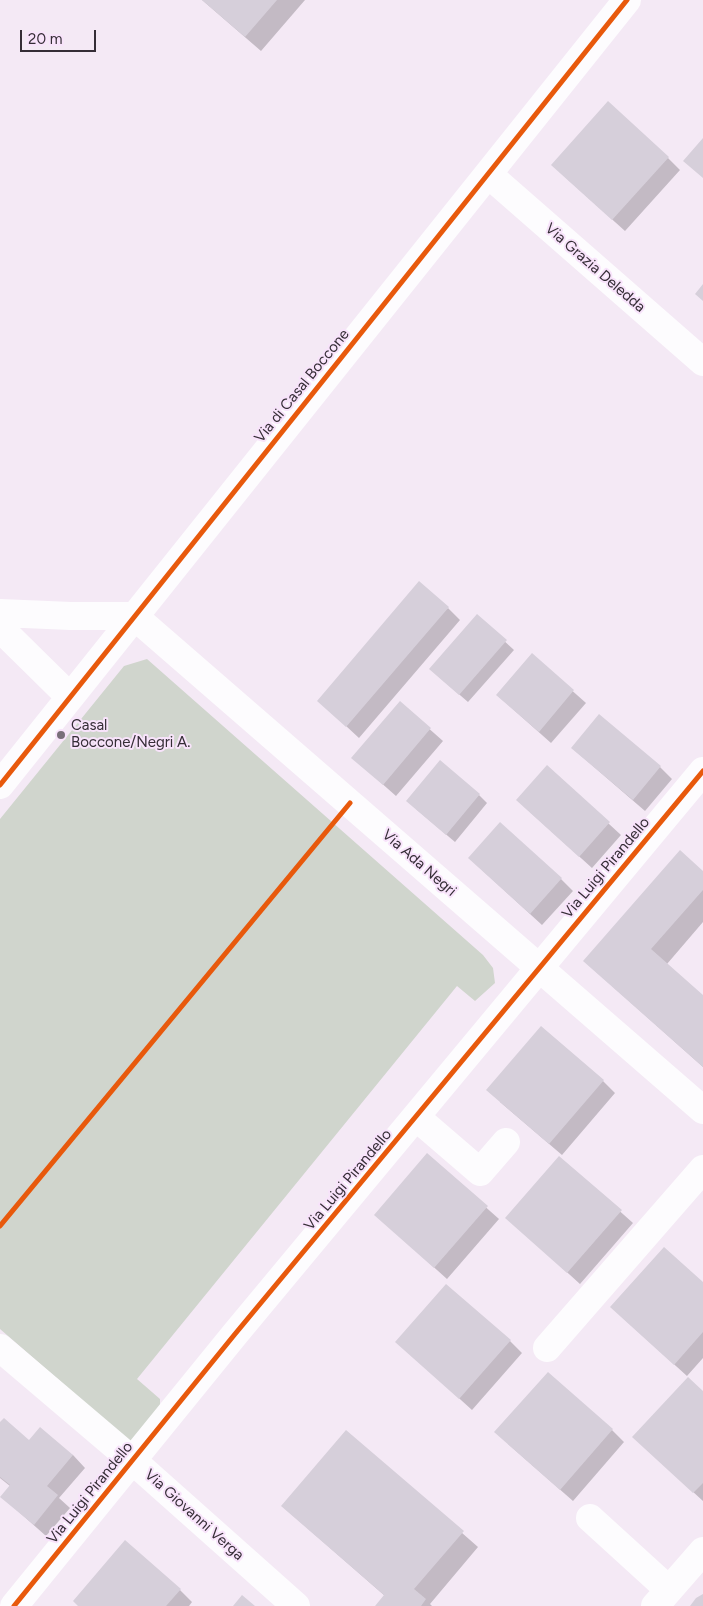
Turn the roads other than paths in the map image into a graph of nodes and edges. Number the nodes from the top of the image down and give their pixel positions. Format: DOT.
graph roads {
  1 [pos="628,1"];
  2 [pos="488,174"];
  3 [pos="703,362"];
  4 [pos="0,613"];
  5 [pos="134,616"];
  6 [pos="0,628"];
  7 [pos="69,696"];
  8 [pos="702,773"];
  9 [pos="0,785"];
  10 [pos="538,968"];
  11 [pos="703,1110"];
  12 [pos="416,1117"];
  13 [pos="506,1142"];
  14 [pos="703,1169"];
  15 [pos="0,1348"];
  16 [pos="548,1348"];
  17 [pos="132,1460"];
  18 [pos="590,1518"];
  19 [pos="703,1551"];
  20 [pos="662,1598"];
  21 [pos="14,1606"];
  22 [pos="296,1606"];
  1 -- 2 [label="street, Via di Casal Boccone"];
  2 -- 3 [label="street, Via Grazia Deledda"];
  2 -- 5 [label="street, Via di Casal Boccone"];
  4 -- 5 [label="street"];
  5 -- 7 [label="street, Via di Casal Boccone"];
  5 -- 10 [label="street, Via Ada Negri"];
  6 -- 7 [label="street"];
  7 -- 9 [label="street, Via di Casal Boccone"];
  8 -- 10 [label="street, Via Luigi Pirandello"];
  10 -- 11 [label="street, Via Ada Negri"];
  10 -- 12 [label="street, Via Luigi Pirandello"];
  12 -- 13 [label="street"];
  12 -- 17 [label="street, Via Luigi Pirandello"];
  14 -- 16 [label="street"];
  15 -- 17 [label="street, Via Giovanni Verga"];
  17 -- 21 [label="street, Via Luigi Pirandello"];
  17 -- 22 [label="street, Via Giovanni Verga"];
  18 -- 20 [label="street"];
  19 -- 20 [label="street"];
}
